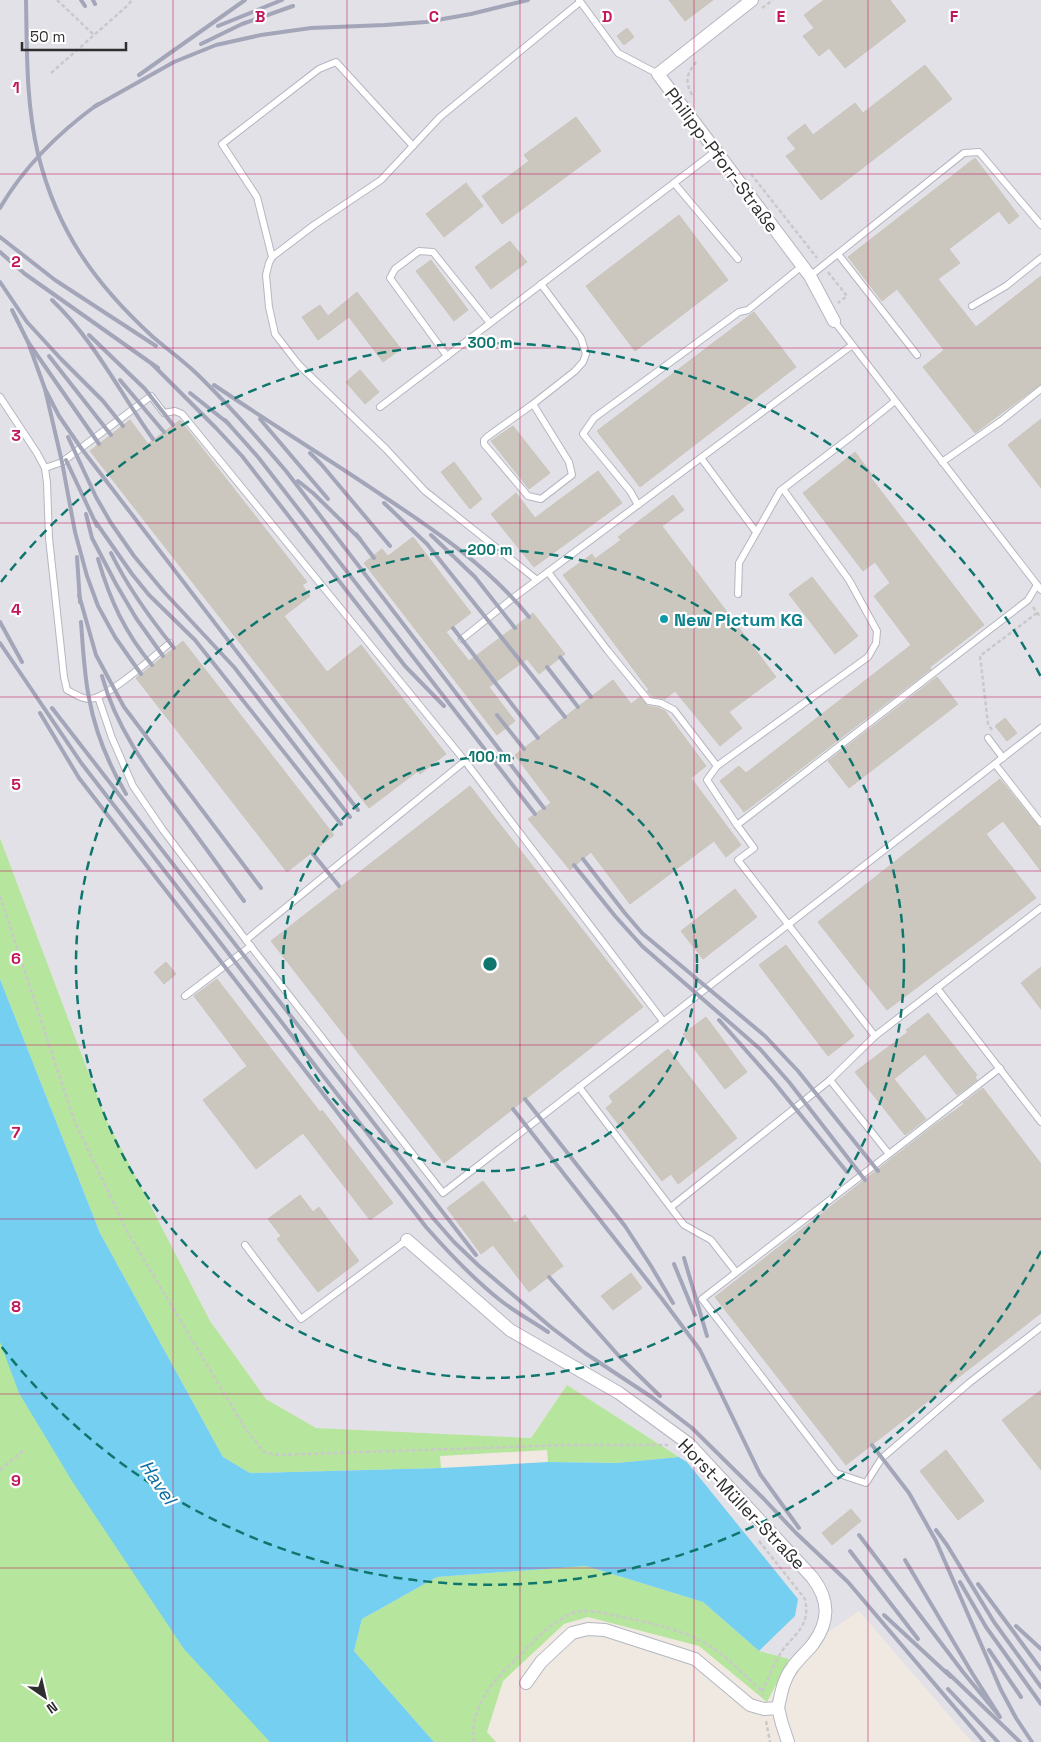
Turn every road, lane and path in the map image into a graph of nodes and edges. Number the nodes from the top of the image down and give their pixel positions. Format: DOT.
graph roads {
  1 [pos="57,0"];
  2 [pos="132,0"];
  3 [pos="773,0"];
  4 [pos="580,1"];
  5 [pos="756,6"];
  6 [pos="94,35"];
  7 [pos="702,58"];
  8 [pos="51,73"];
  9 [pos="658,74"];
  10 [pos="695,101"];
  11 [pos="413,146"];
  12 [pos="716,151"];
  13 [pos="746,167"];
  14 [pos="674,183"];
  15 [pos="1041,225"];
  16 [pos="838,254"];
  17 [pos="272,257"];
  18 [pos="1041,258"];
  19 [pos="738,259"];
  20 [pos="802,266"];
  21 [pos="823,266"];
  22 [pos="810,276"];
  23 [pos="541,284"];
  24 [pos="972,306"];
  25 [pos="831,316"];
  26 [pos="490,323"];
  27 [pos="852,346"];
  28 [pos="917,355"];
  29 [pos="447,356"];
  30 [pos="1041,389"];
  31 [pos="0,397"];
  32 [pos="895,401"];
  33 [pos="533,404"];
  34 [pos="380,407"];
  35 [pos="701,458"];
  36 [pos="942,462"];
  37 [pos="45,468"];
  38 [pos="783,489"];
  39 [pos="638,505"];
  40 [pos="756,532"];
  41 [pos="548,572"];
  42 [pos="537,580"];
  43 [pos="1039,587"];
  44 [pos="738,594"];
  45 [pos="1037,612"];
  46 [pos="462,639"];
  47 [pos="170,643"];
  48 [pos="98,697"];
  49 [pos="1041,728"];
  50 [pos="993,731"];
  51 [pos="988,738"];
  52 [pos="1003,758"];
  53 [pos="465,761"];
  54 [pos="995,764"];
  55 [pos="717,766"];
  56 [pos="1041,822"];
  57 [pos="737,825"];
  58 [pos="0,896"];
  59 [pos="1041,908"];
  60 [pos="789,924"];
  61 [pos="246,940"];
  62 [pos="251,946"];
  63 [pos="937,988"];
  64 [pos="184,996"];
  65 [pos="663,1022"];
  66 [pos="876,1036"];
  67 [pos="1000,1068"];
  68 [pos="830,1080"];
  69 [pos="579,1087"];
  70 [pos="1041,1122"];
  71 [pos="888,1154"];
  72 [pos="670,1207"];
  73 [pos="407,1240"];
  74 [pos="245,1245"];
  75 [pos="736,1272"];
  76 [pos="1041,1327"];
  77 [pos="672,1447"];
  78 [pos="25,1449"];
  79 [pos="0,1470"];
  80 [pos="758,1540"];
  81 [pos="526,1683"];
  82 [pos="778,1708"];
  83 [pos="474,1742"];
  84 [pos="788,1742"];
  1 -- 6 [label="path"];
  2 -- 6 [label="path"];
  3 -- 5 [label="path"];
  4 -- 9 [label="lane"];
  4 -- 11 [label="lane"];
  5 -- 9 [label="street, Philipp-Pforr-Straße"];
  6 -- 8 [label="path"];
  7 -- 10 [label="path"];
  9 -- 12 [label="street, Philipp-Pforr-Straße"];
  11 -- 17 [label="lane"];
  11 -- 17 [label="lane"];
  12 -- 14 [label="lane"];
  12 -- 20 [label="street, Philipp-Pforr-Straße"];
  13 -- 21 [label="path"];
  14 -- 19 [label="lane"];
  14 -- 23 [label="lane"];
  15 -- 16 [label="lane"];
  16 -- 21 [label="lane"];
  16 -- 28 [label="lane"];
  17 -- 42 [label="lane"];
  18 -- 24 [label="lane"];
  20 -- 22 [label="street, Philipp-Pforr-Straße"];
  20 -- 39 [label="lane"];
  21 -- 22 [label="lane"];
  21 -- 25 [label="path"];
  22 -- 25 [label="street, Philipp-Pforr-Straße"];
  23 -- 26 [label="lane"];
  23 -- 33 [label="lane"];
  25 -- 27 [label="lane"];
  26 -- 29 [label="lane"];
  26 -- 29 [label="lane"];
  27 -- 32 [label="lane"];
  27 -- 35 [label="lane"];
  29 -- 34 [label="lane"];
  30 -- 36 [label="lane"];
  31 -- 37 [label="lane"];
  32 -- 36 [label="lane"];
  32 -- 38 [label="lane"];
  33 -- 33 [label="lane"];
  35 -- 39 [label="lane"];
  35 -- 40 [label="lane"];
  36 -- 43 [label="lane"];
  37 -- 48 [label="lane"];
  37 -- 53 [label="lane"];
  38 -- 40 [label="lane"];
  38 -- 55 [label="lane"];
  39 -- 41 [label="lane"];
  40 -- 44 [label="lane"];
  41 -- 42 [label="lane"];
  41 -- 55 [label="lane"];
  42 -- 46 [label="lane"];
  43 -- 57 [label="lane"];
  45 -- 50 [label="path"];
  47 -- 48 [label="lane"];
  48 -- 61 [label="lane"];
  49 -- 52 [label="lane"];
  51 -- 52 [label="lane"];
  52 -- 54 [label="lane"];
  53 -- 61 [label="lane"];
  53 -- 65 [label="lane"];
  54 -- 56 [label="lane"];
  54 -- 60 [label="lane"];
  55 -- 57 [label="lane"];
  57 -- 60 [label="lane"];
  58 -- 77 [label="path"];
  59 -- 63 [label="lane"];
  60 -- 65 [label="lane"];
  60 -- 66 [label="lane"];
  61 -- 62 [label="lane"];
  62 -- 64 [label="lane"];
  62 -- 69 [label="lane"];
  63 -- 66 [label="lane"];
  63 -- 67 [label="lane"];
  65 -- 69 [label="lane"];
  66 -- 68 [label="lane"];
  67 -- 70 [label="lane"];
  67 -- 71 [label="lane"];
  68 -- 71 [label="lane"];
  68 -- 72 [label="lane"];
  69 -- 72 [label="lane"];
  71 -- 75 [label="lane"];
  72 -- 75 [label="lane"];
  73 -- 74 [label="lane"];
  73 -- 82 [label="street, Horst-Müller-Straße"];
  75 -- 76 [label="lane"];
  78 -- 79 [label="path"];
  80 -- 83 [label="path"];
  81 -- 82 [label="street"];
  82 -- 84 [label="street, Horst-Müller-Straße"];
}
